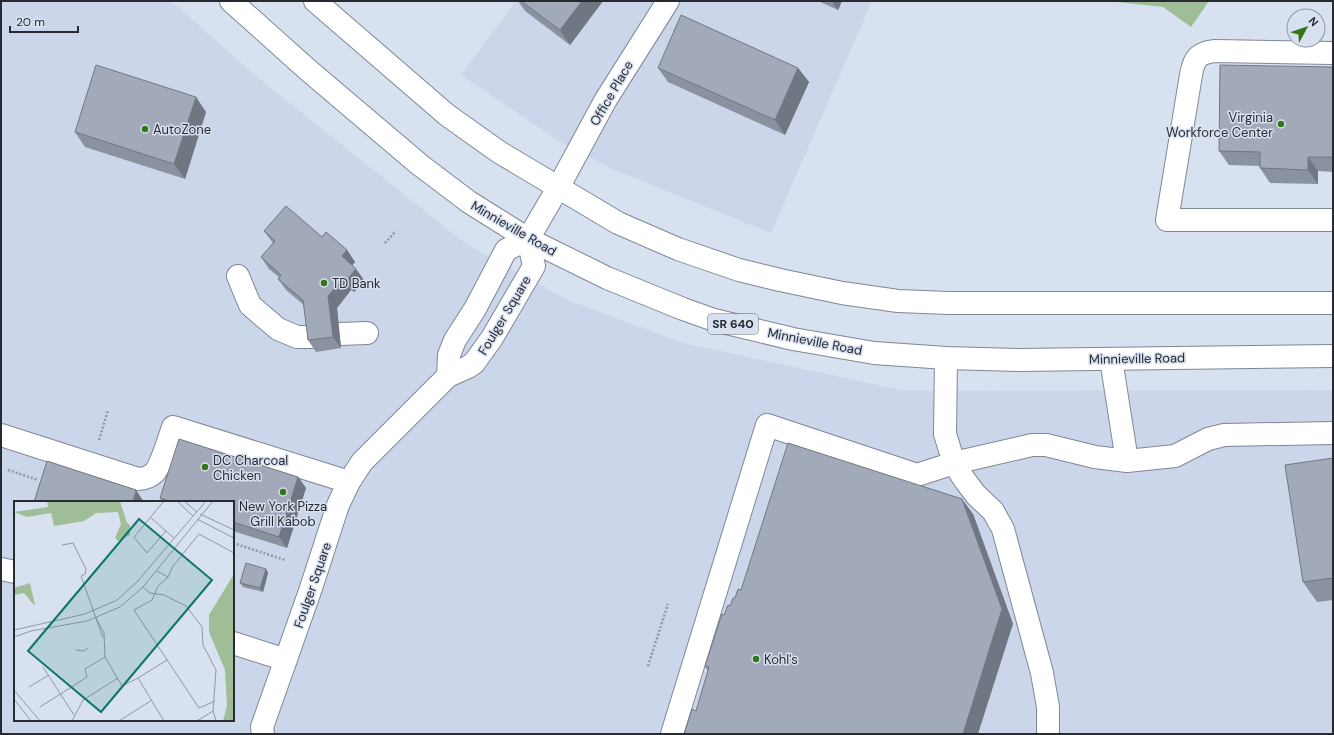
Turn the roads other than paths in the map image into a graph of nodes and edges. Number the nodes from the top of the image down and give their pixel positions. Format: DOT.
graph roads {
  1 [pos="231,1"];
  2 [pos="315,1"];
  3 [pos="668,1"];
  4 [pos="1333,53"];
  5 [pos="558,188"];
  6 [pos="1333,220"];
  7 [pos="528,239"];
  8 [pos="238,276"];
  9 [pos="1333,303"];
  10 [pos="367,333"];
  11 [pos="340,334"];
  12 [pos="314,337"];
  13 [pos="1333,356"];
  14 [pos="946,358"];
  15 [pos="1111,359"];
  16 [pos="448,376"];
  17 [pos="1333,433"];
  18 [pos="1,435"];
  19 [pos="1127,460"];
  20 [pos="954,463"];
  21 [pos="349,482"];
  22 [pos="1,569"];
  23 [pos="14,572"];
  24 [pos="234,643"];
  25 [pos="286,660"];
  26 [pos="263,734"];
  27 [pos="672,734"];
  28 [pos="1048,734"];
  1 -- 7 [label="main road, Minnieville Road / SR 640"];
  2 -- 5 [label="main road"];
  3 -- 5 [label="main road, Office Place"];
  4 -- 6 [label="main road"];
  5 -- 7 [label="main road"];
  5 -- 9 [label="main road"];
  7 -- 14 [label="main road, Minnieville Road / SR 640"];
  7 -- 16 [label="main road"];
  7 -- 16 [label="main road, Foulger Square"];
  8 -- 12 [label="main road"];
  10 -- 11 [label="main road"];
  13 -- 15 [label="main road, Minnieville Road / SR 640"];
  14 -- 15 [label="main road, Minnieville Road / SR 640"];
  14 -- 20 [label="main road"];
  15 -- 19 [label="main road"];
  16 -- 21 [label="main road, Foulger Square"];
  17 -- 19 [label="main road"];
  18 -- 21 [label="main road"];
  19 -- 20 [label="main road"];
  20 -- 27 [label="main road"];
  20 -- 28 [label="main road"];
  21 -- 25 [label="main road, Foulger Square"];
  22 -- 23 [label="main road"];
  24 -- 25 [label="main road"];
  25 -- 26 [label="main road, Foulger Square"];
}
